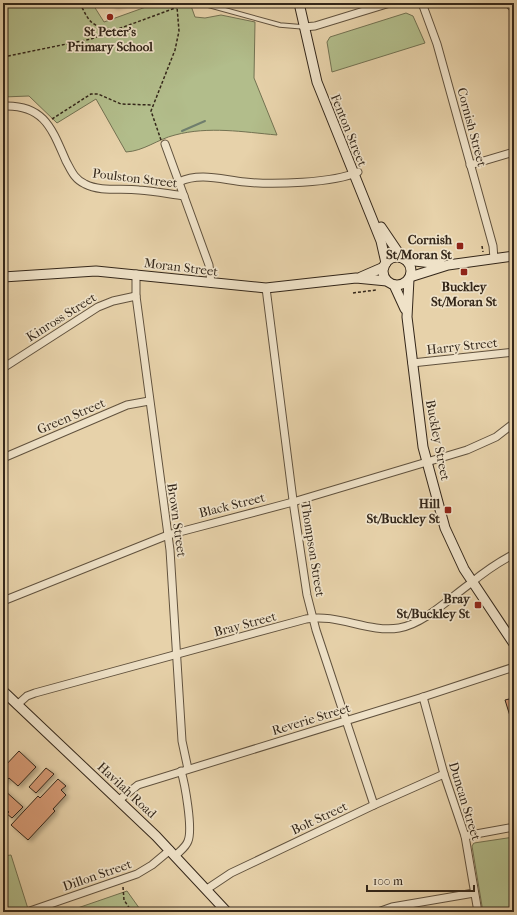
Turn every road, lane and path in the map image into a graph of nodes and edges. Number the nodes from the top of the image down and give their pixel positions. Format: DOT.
graph roads {
  1 [pos="80,3"];
  2 [pos="299,3"];
  3 [pos="304,3"];
  4 [pos="390,3"];
  5 [pos="422,3"];
  6 [pos="508,3"];
  7 [pos="204,4"];
  8 [pos="177,7"];
  9 [pos="514,9"];
  10 [pos="307,27"];
  11 [pos="113,30"];
  12 [pos="3,57"];
  13 [pos="152,105"];
  14 [pos="3,106"];
  15 [pos="47,122"];
  16 [pos="166,144"];
  17 [pos="514,152"];
  18 [pos="470,165"];
  19 [pos="356,173"];
  20 [pos="179,182"];
  21 [pos="184,196"];
  22 [pos="514,256"];
  23 [pos="404,259"];
  24 [pos="494,259"];
  25 [pos="385,265"];
  26 [pos="448,265"];
  27 [pos="136,274"];
  28 [pos="3,277"];
  29 [pos="356,278"];
  30 [pos="410,278"];
  31 [pos="211,283"];
  32 [pos="391,283"];
  33 [pos="266,288"];
  34 [pos="376,290"];
  35 [pos="353,293"];
  36 [pos="136,296"];
  37 [pos="407,317"];
  38 [pos="514,352"];
  39 [pos="412,363"];
  40 [pos="3,368"];
  41 [pos="149,401"];
  42 [pos="514,423"];
  43 [pos="3,458"];
  44 [pos="427,462"];
  45 [pos="293,502"];
  46 [pos="168,535"];
  47 [pos="514,554"];
  48 [pos="472,581"];
  49 [pos="3,601"];
  50 [pos="313,618"];
  51 [pos="514,643"];
  52 [pos="177,654"];
  53 [pos="514,667"];
  54 [pos="3,691"];
  55 [pos="423,697"];
  56 [pos="17,705"];
  57 [pos="347,720"];
  58 [pos="184,770"];
  59 [pos="444,774"];
  60 [pos="119,800"];
  61 [pos="374,805"];
  62 [pos="514,827"];
  63 [pos="465,836"];
  64 [pos="173,852"];
  65 [pos="126,878"];
  66 [pos="207,889"];
  67 [pos="474,893"];
  68 [pos="27,912"];
  69 [pos="132,912"];
  70 [pos="227,912"];
  71 [pos="378,912"];
  72 [pos="478,912"];
  1 -- 11 [label="path"];
  2 -- 10 [label="street, Fenton Street"];
  3 -- 10 [label="street, Fenton Street"];
  4 -- 10 [label="street"];
  5 -- 18 [label="street, Cornish Street"];
  6 -- 9 [label="street"];
  7 -- 8 [label="path"];
  7 -- 10 [label="lane"];
  8 -- 11 [label="path"];
  8 -- 13 [label="path"];
  10 -- 19 [label="street, Fenton Street"];
  11 -- 12 [label="path"];
  13 -- 15 [label="path"];
  13 -- 16 [label="path"];
  14 -- 15 [label="street, Poulston Street"];
  15 -- 21 [label="street, Poulston Street"];
  16 -- 20 [label="street"];
  17 -- 18 [label="street"];
  18 -- 24 [label="street, Cornish Street"];
  19 -- 20 [label="street, Poulston Street"];
  19 -- 23 [label="street, Fenton Street"];
  19 -- 25 [label="street, Fenton Street"];
  20 -- 21 [label="street"];
  21 -- 31 [label="street"];
  22 -- 24 [label="street"];
  23 -- 25 [label="street"];
  23 -- 26 [label="street"];
  23 -- 30 [label="street"];
  24 -- 26 [label="street"];
  25 -- 29 [label="street, Moran Street"];
  25 -- 32 [label="street"];
  26 -- 30 [label="street"];
  27 -- 28 [label="street, Moran Street"];
  27 -- 31 [label="street, Moran Street"];
  27 -- 36 [label="street, Brown Street"];
  29 -- 32 [label="street, Moran Street"];
  29 -- 33 [label="street, Moran Street"];
  30 -- 32 [label="street"];
  30 -- 37 [label="street, Buckley Street"];
  31 -- 33 [label="street, Moran Street"];
  32 -- 37 [label="street, Buckley Street"];
  33 -- 45 [label="street, Thompson Street"];
  34 -- 35 [label="path"];
  36 -- 40 [label="street, Kinross Street"];
  36 -- 41 [label="street, Brown Street"];
  37 -- 39 [label="street, Buckley Street"];
  38 -- 39 [label="street, Harry Street"];
  39 -- 44 [label="street, Buckley Street"];
  41 -- 43 [label="street, Green Street"];
  41 -- 46 [label="street, Brown Street"];
  42 -- 44 [label="street, Black Street"];
  44 -- 45 [label="street, Black Street"];
  44 -- 48 [label="street, Buckley Street"];
  45 -- 46 [label="street, Black Street"];
  45 -- 50 [label="street, Thompson Street"];
  46 -- 49 [label="street, Black Street"];
  46 -- 52 [label="street, Brown Street"];
  47 -- 48 [label="street, Bray Street"];
  48 -- 50 [label="street, Bray Street"];
  48 -- 51 [label="street, Buckley Street"];
  50 -- 52 [label="street, Bray Street"];
  50 -- 57 [label="street, Thompson Street"];
  52 -- 56 [label="street, Bray Street"];
  52 -- 58 [label="street, Brown Street"];
  53 -- 55 [label="street, Reverie Street"];
  54 -- 56 [label="street, Havilah Road"];
  55 -- 57 [label="street, Reverie Street"];
  55 -- 59 [label="street, Duncan Street"];
  56 -- 60 [label="street, Havilah Road"];
  57 -- 58 [label="street, Reverie Street"];
  57 -- 61 [label="street, Thompson Street"];
  58 -- 60 [label="street, Reverie Street"];
  58 -- 64 [label="street, Brown Street"];
  59 -- 61 [label="street, Bolt Street"];
  59 -- 63 [label="street, Duncan Street"];
  60 -- 64 [label="street, Havilah Road"];
  61 -- 66 [label="street, Bolt Street"];
  62 -- 63 [label="street"];
  63 -- 67 [label="street, Duncan Street"];
  64 -- 65 [label="street, Dillon Street"];
  64 -- 66 [label="street, Havilah Road"];
  65 -- 68 [label="street, Dillon Street"];
  65 -- 69 [label="path"];
  66 -- 70 [label="street, Havilah Road"];
  67 -- 71 [label="street"];
  67 -- 72 [label="street, Duncan Street"];
}
